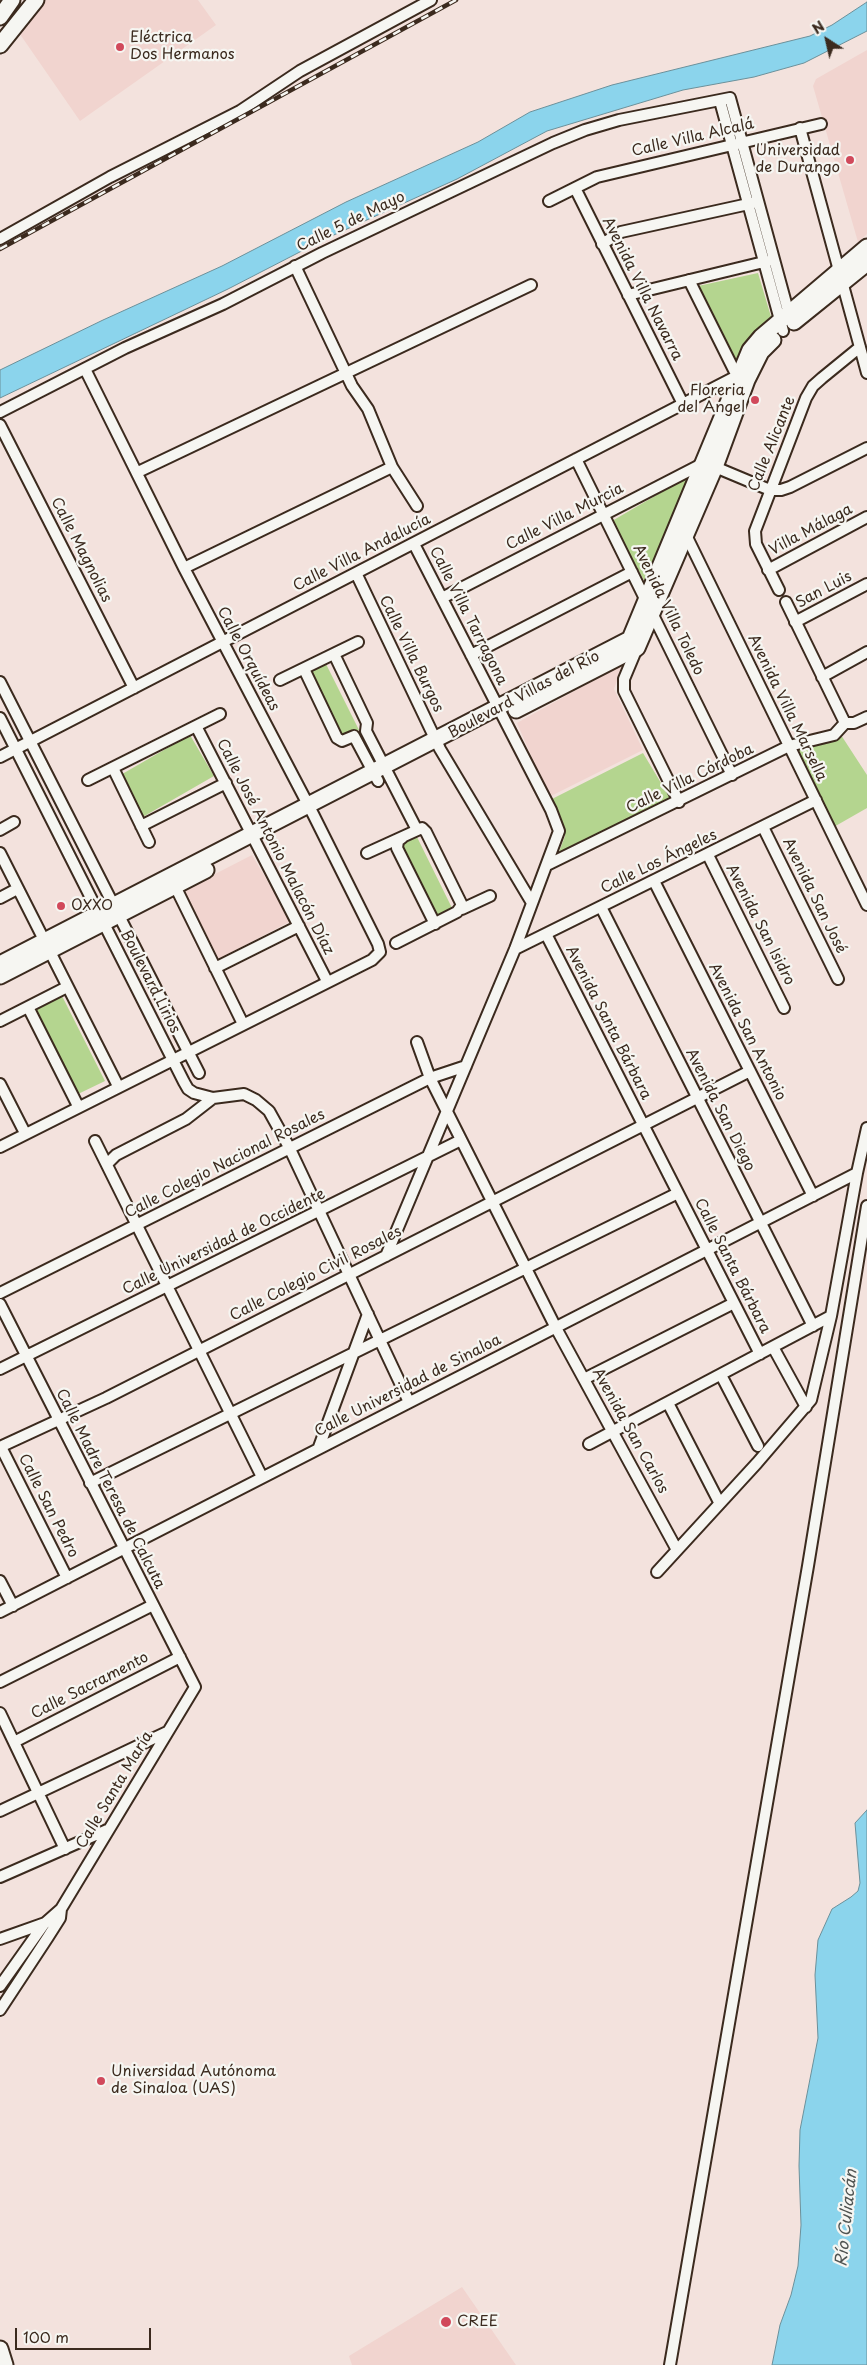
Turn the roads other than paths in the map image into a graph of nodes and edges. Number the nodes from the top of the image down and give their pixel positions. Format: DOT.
graph roads {
  1 [pos="12,0"];
  2 [pos="36,0"];
  3 [pos="431,0"];
  4 [pos="0,16"];
  5 [pos="0,45"];
  6 [pos="821,124"];
  7 [pos="800,128"];
  8 [pos="737,143"];
  9 [pos="575,188"];
  10 [pos="549,201"];
  11 [pos="753,202"];
  12 [pos="0,239"];
  13 [pos="602,244"];
  14 [pos="867,247"];
  15 [pos="774,259"];
  16 [pos="764,262"];
  17 [pos="867,263"];
  18 [pos="295,266"];
  19 [pos="840,278"];
  20 [pos="689,280"];
  21 [pos="531,285"];
  22 [pos="628,295"];
  23 [pos="786,322"];
  24 [pos="860,347"];
  25 [pos="85,369"];
  26 [pos="867,373"];
  27 [pos="347,374"];
  28 [pos="742,378"];
  29 [pos="683,404"];
  30 [pos="0,412"];
  31 [pos="0,425"];
  32 [pos="867,448"];
  33 [pos="576,459"];
  34 [pos="709,465"];
  35 [pos="392,467"];
  36 [pos="138,472"];
  37 [pos="770,490"];
  38 [pos="417,506"];
  39 [pos="604,514"];
  40 [pos="867,517"];
  41 [pos="681,531"];
  42 [pos="414,544"];
  43 [pos="184,568"];
  44 [pos="768,570"];
  45 [pos="632,572"];
  46 [pos="356,573"];
  47 [pos="867,584"];
  48 [pos="779,590"];
  49 [pos="442,598"];
  50 [pos="786,602"];
  51 [pos="649,606"];
  52 [pos="795,622"];
  53 [pos="222,642"];
  54 [pos="358,642"];
  55 [pos="637,648"];
  56 [pos="867,652"];
  57 [pos="334,654"];
  58 [pos="471,655"];
  59 [pos="304,669"];
  60 [pos="822,677"];
  61 [pos="280,680"];
  62 [pos="0,682"];
  63 [pos="134,688"];
  64 [pos="501,712"];
  65 [pos="220,714"];
  66 [pos="867,717"];
  67 [pos="0,718"];
  68 [pos="845,723"];
  69 [pos="196,726"];
  70 [pos="30,742"];
  71 [pos="438,745"];
  72 [pos="790,746"];
  73 [pos="15,749"];
  74 [pos="0,757"];
  75 [pos="113,768"];
  76 [pos="382,774"];
  77 [pos="732,775"];
  78 [pos="88,780"];
  79 [pos="226,784"];
  80 [pos="816,800"];
  81 [pos="679,802"];
  82 [pos="311,810"];
  83 [pos="14,822"];
  84 [pos="141,826"];
  85 [pos="763,827"];
  86 [pos="0,830"];
  87 [pos="417,830"];
  88 [pos="403,837"];
  89 [pos="255,840"];
  90 [pos="149,842"];
  91 [pos="0,854"];
  92 [pos="367,854"];
  93 [pos="708,855"];
  94 [pos="547,866"];
  95 [pos="654,882"];
  96 [pos="175,886"];
  97 [pos="17,889"];
  98 [pos="490,896"];
  99 [pos="0,898"];
  100 [pos="532,903"];
  101 [pos="867,904"];
  102 [pos="461,905"];
  103 [pos="601,907"];
  104 [pos="116,910"];
  105 [pos="101,918"];
  106 [pos="435,924"];
  107 [pos="299,926"];
  108 [pos="546,934"];
  109 [pos="396,943"];
  110 [pos="47,946"];
  111 [pos="514,949"];
  112 [pos="0,964"];
  113 [pos="215,968"];
  114 [pos="0,976"];
  115 [pos="838,979"];
  116 [pos="328,981"];
  117 [pos="67,987"];
  118 [pos="28,1007"];
  119 [pos="784,1008"];
  120 [pos="0,1021"];
  121 [pos="242,1024"];
  122 [pos="417,1042"];
  123 [pos="188,1052"];
  124 [pos="173,1059"];
  125 [pos="466,1066"];
  126 [pos="750,1071"];
  127 [pos="198,1073"];
  128 [pos="430,1078"];
  129 [pos="0,1084"];
  130 [pos="118,1086"];
  131 [pos="213,1098"];
  132 [pos="697,1098"];
  133 [pos="78,1106"];
  134 [pos="447,1112"];
  135 [pos="644,1126"];
  136 [pos="867,1128"];
  137 [pos="25,1134"];
  138 [pos="95,1140"];
  139 [pos="462,1140"];
  140 [pos="0,1147"];
  141 [pos="289,1147"];
  142 [pos="426,1158"];
  143 [pos="107,1164"];
  144 [pos="857,1173"];
  145 [pos="678,1193"];
  146 [pos="813,1196"];
  147 [pos="492,1202"];
  148 [pos="867,1206"];
  149 [pos="320,1211"];
  150 [pos="761,1223"];
  151 [pos="139,1225"];
  152 [pos="708,1251"];
  153 [pos="386,1256"];
  154 [pos="526,1268"];
  155 [pos="349,1274"];
  156 [pos="169,1286"];
  157 [pos="0,1293"];
  158 [pos="734,1302"];
  159 [pos="0,1304"];
  160 [pos="368,1314"];
  161 [pos="832,1316"];
  162 [pos="813,1326"];
  163 [pos="556,1328"];
  164 [pos="380,1340"];
  165 [pos="773,1347"];
  166 [pos="200,1350"];
  167 [pos="353,1354"];
  168 [pos="760,1354"];
  169 [pos="26,1357"];
  170 [pos="0,1369"];
  171 [pos="721,1375"];
  172 [pos="584,1380"];
  173 [pos="409,1402"];
  174 [pos="668,1403"];
  175 [pos="806,1407"];
  176 [pos="231,1414"];
  177 [pos="58,1420"];
  178 [pos="612,1431"];
  179 [pos="588,1444"];
  180 [pos="758,1446"];
  181 [pos="1,1447"];
  182 [pos="319,1448"];
  183 [pos="262,1477"];
  184 [pos="90,1483"];
  185 [pos="720,1502"];
  186 [pos="124,1549"];
  187 [pos="677,1550"];
  188 [pos="657,1572"];
  189 [pos="67,1578"];
  190 [pos="0,1581"];
  191 [pos="153,1605"];
  192 [pos="13,1606"];
  193 [pos="0,1612"];
  194 [pos="180,1657"];
  195 [pos="0,1682"];
  196 [pos="195,1687"];
  197 [pos="0,1713"];
  198 [pos="168,1732"];
  199 [pos="14,1742"];
  200 [pos="40,1794"];
  201 [pos="0,1811"];
  202 [pos="108,1830"];
  203 [pos="65,1849"];
  204 [pos="0,1877"];
  205 [pos="60,1914"];
  206 [pos="44,1924"];
  207 [pos="0,1939"];
  208 [pos="0,1986"];
  209 [pos="0,2010"];
  210 [pos="0,2349"];
  211 [pos="5,2365"];
  212 [pos="670,2365"];
  1 -- 4 [label="street"];
  2 -- 5 [label="street"];
  3 -- 12 [label="street"];
  6 -- 7 [label="street, Calle Villa Alcalá"];
  7 -- 8 [label="street, Calle Villa Alcalá"];
  7 -- 19 [label="street"];
  8 -- 9 [label="street, Calle Villa Alcalá"];
  8 -- 11 [label="street"];
  8 -- 18 [label="street, Calle 5 de Mayo"];
  9 -- 10 [label="street, Calle Villa Alcalá"];
  9 -- 13 [label="street, Avenida Villa Navarra"];
  11 -- 13 [label="street"];
  11 -- 15 [label="street"];
  11 -- 16 [label="street"];
  13 -- 22 [label="street, Avenida Villa Navarra"];
  14 -- 19 [label="street, Boulevard Villas del Río"];
  15 -- 16 [label="street"];
  15 -- 23 [label="street"];
  16 -- 20 [label="street"];
  16 -- 23 [label="street"];
  17 -- 19 [label="street, Boulevard Villas del Río"];
  18 -- 25 [label="street, Calle 5 de Mayo"];
  18 -- 27 [label="street"];
  19 -- 23 [label="street, Boulevard Villas del Río"];
  19 -- 24 [label="street"];
  20 -- 22 [label="street"];
  20 -- 28 [label="street"];
  21 -- 27 [label="street"];
  22 -- 29 [label="street, Avenida Villa Navarra"];
  23 -- 28 [label="street, Boulevard Villas del Río"];
  24 -- 26 [label="street"];
  24 -- 37 [label="street, Calle Alicante"];
  25 -- 30 [label="street, Calle 5 de Mayo"];
  25 -- 36 [label="street, Calle Orquídeas"];
  27 -- 35 [label="street"];
  27 -- 36 [label="street"];
  28 -- 29 [label="street, Calle Villa Andalucía"];
  28 -- 34 [label="street, Boulevard Villas del Río"];
  29 -- 33 [label="street, Calle Villa Andalucía"];
  31 -- 63 [label="street, Calle Magnolias"];
  32 -- 37 [label="street"];
  33 -- 39 [label="street, Avenida Villa Toledo"];
  33 -- 42 [label="street, Calle Villa Andalucía"];
  34 -- 37 [label="street"];
  34 -- 39 [label="street, Calle Villa Murcia"];
  34 -- 41 [label="street, Boulevard Villas del Río"];
  35 -- 38 [label="street"];
  35 -- 43 [label="street"];
  36 -- 43 [label="street, Calle Orquídeas"];
  37 -- 44 [label="street, Calle Alicante"];
  39 -- 45 [label="street, Avenida Villa Toledo"];
  39 -- 49 [label="street, Calle Villa Murcia"];
  40 -- 44 [label="street, Villa Málaga"];
  41 -- 51 [label="street, Boulevard Villas del Río"];
  41 -- 72 [label="street, Avenida Villa Marsella"];
  42 -- 46 [label="street, Calle Villa Andalucía"];
  42 -- 49 [label="street, Calle Villa Tarragona"];
  43 -- 53 [label="street, Calle Orquídeas"];
  44 -- 48 [label="street, Calle Alicante"];
  45 -- 51 [label="street, Avenida Villa Toledo"];
  45 -- 58 [label="street"];
  46 -- 53 [label="street, Calle Villa Andalucía"];
  46 -- 71 [label="street, Calle Villa Burgos"];
  47 -- 52 [label="street, San Luis"];
  49 -- 58 [label="street, Calle Villa Tarragona"];
  50 -- 52 [label="street"];
  51 -- 55 [label="street, Boulevard Villas del Río"];
  51 -- 64 [label="street, Boulevard Villas del Río"];
  51 -- 77 [label="street, Avenida Villa Toledo"];
  52 -- 60 [label="street"];
  53 -- 63 [label="street, Calle Villa Andalucía"];
  53 -- 82 [label="street, Calle Orquídeas"];
  54 -- 57 [label="street"];
  55 -- 64 [label="street, Boulevard Villas del Río"];
  55 -- 81 [label="street"];
  56 -- 60 [label="street"];
  57 -- 59 [label="street"];
  57 -- 76 [label="street"];
  58 -- 64 [label="street, Calle Villa Tarragona"];
  59 -- 61 [label="street"];
  59 -- 76 [label="street"];
  60 -- 68 [label="street"];
  62 -- 70 [label="street, Boulevard Lirios"];
  63 -- 70 [label="street, Calle Villa Andalucía"];
  64 -- 71 [label="street, Boulevard Villas del Río"];
  64 -- 94 [label="street, Calle Villa Tarragona"];
  65 -- 69 [label="street"];
  66 -- 68 [label="street"];
  67 -- 73 [label="street, Boulevard Lirios"];
  68 -- 72 [label="street, Calle Villa Córdoba"];
  69 -- 75 [label="street"];
  69 -- 79 [label="street, Calle José Antonio Malacón Díaz"];
  70 -- 73 [label="street, Calle Villa Andalucía"];
  70 -- 104 [label="street, Boulevard Lirios"];
  71 -- 76 [label="street, Boulevard Villas del Río"];
  71 -- 100 [label="street, Calle Villa Burgos"];
  72 -- 77 [label="street, Calle Villa Córdoba"];
  72 -- 80 [label="street, Avenida Villa Marsella"];
  73 -- 74 [label="street, Calle Villa Andalucía"];
  73 -- 105 [label="street, Boulevard Lirios"];
  75 -- 78 [label="street"];
  75 -- 84 [label="street"];
  76 -- 82 [label="street, Boulevard Villas del Río"];
  76 -- 87 [label="street"];
  77 -- 81 [label="street, Calle Villa Córdoba"];
  79 -- 84 [label="street"];
  79 -- 89 [label="street, Calle José Antonio Malacón Díaz"];
  80 -- 85 [label="street, Calle Los Ángeles"];
  80 -- 101 [label="street, Avenida Villa Marsella"];
  81 -- 94 [label="street, Calle Villa Córdoba"];
  82 -- 89 [label="street, Boulevard Villas del Río"];
  82 -- 116 [label="street, Calle Orquídeas"];
  83 -- 86 [label="street"];
  84 -- 90 [label="street"];
  85 -- 93 [label="street, Calle Los Ángeles"];
  85 -- 115 [label="street, Avenida San José"];
  87 -- 88 [label="street"];
  87 -- 102 [label="street"];
  88 -- 92 [label="street"];
  88 -- 106 [label="street"];
  89 -- 96 [label="street, Boulevard Villas del Río"];
  89 -- 104 [label="street, Boulevard Villas del Río"];
  89 -- 107 [label="street, Calle José Antonio Malacón Díaz"];
  91 -- 97 [label="street"];
  93 -- 95 [label="street, Calle Los Ángeles"];
  93 -- 119 [label="street, Avenida San Isidro"];
  94 -- 100 [label="street, Calle Villa Tarragona"];
  95 -- 103 [label="street, Calle Los Ángeles"];
  95 -- 126 [label="street, Avenida San Antonio"];
  96 -- 104 [label="street, Boulevard Villas del Río"];
  96 -- 113 [label="street"];
  97 -- 99 [label="street"];
  97 -- 110 [label="street"];
  98 -- 102 [label="street"];
  100 -- 111 [label="street, Calle Villa Tarragona"];
  102 -- 106 [label="street"];
  103 -- 108 [label="street, Calle Los Ángeles"];
  103 -- 132 [label="street, Avenida San Diego"];
  104 -- 105 [label="street, Boulevard Villas del Río"];
  104 -- 123 [label="street, Boulevard Lirios"];
  105 -- 110 [label="street, Boulevard Villas del Río"];
  105 -- 124 [label="street, Boulevard Lirios"];
  106 -- 109 [label="street"];
  107 -- 113 [label="street"];
  107 -- 116 [label="street, Calle José Antonio Malacón Díaz"];
  108 -- 111 [label="street, Calle Los Ángeles"];
  108 -- 135 [label="street, Avenida Santa Bárbara"];
  110 -- 112 [label="street, Boulevard Villas del Río"];
  110 -- 114 [label="street, Boulevard Villas del Río"];
  110 -- 117 [label="street"];
  111 -- 125 [label="street, Calle Villa Tarragona"];
  113 -- 121 [label="street"];
  116 -- 121 [label="street"];
  117 -- 118 [label="street"];
  117 -- 130 [label="street"];
  118 -- 120 [label="street"];
  118 -- 133 [label="street"];
  121 -- 123 [label="street"];
  122 -- 128 [label="street, Avenida San Carlos"];
  123 -- 124 [label="street"];
  123 -- 127 [label="street, Boulevard Lirios"];
  124 -- 130 [label="street"];
  124 -- 131 [label="street, Boulevard Lirios"];
  125 -- 128 [label="street, Calle Colegio Nacional Rosales"];
  125 -- 134 [label="street, Calle Villa Tarragona"];
  126 -- 132 [label="street, Calle Colegio Civil Rosales"];
  126 -- 146 [label="street, Avenida San Antonio"];
  128 -- 134 [label="street, Avenida San Carlos"];
  128 -- 141 [label="street, Calle Colegio Nacional Rosales"];
  129 -- 137 [label="street"];
  130 -- 133 [label="street"];
  131 -- 141 [label="street, Boulevard Lirios"];
  131 -- 143 [label="street"];
  132 -- 135 [label="street, Calle Colegio Civil Rosales"];
  132 -- 150 [label="street, Avenida San Diego"];
  133 -- 137 [label="street"];
  134 -- 139 [label="street, Avenida San Carlos"];
  134 -- 142 [label="street, Calle Villa Tarragona"];
  135 -- 145 [label="street, Avenida Santa Bárbara"];
  135 -- 147 [label="street, Calle Colegio Civil Rosales"];
  136 -- 144 [label="street"];
  137 -- 140 [label="street"];
  138 -- 143 [label="street"];
  139 -- 142 [label="street, Calle Universidad de Occidente"];
  139 -- 147 [label="street, Avenida San Carlos"];
  141 -- 149 [label="street, Boulevard Lirios"];
  141 -- 151 [label="street, Calle Colegio Nacional Rosales"];
  142 -- 149 [label="street, Calle Universidad de Occidente"];
  142 -- 153 [label="street, Calle Villa Tarragona"];
  143 -- 151 [label="street"];
  144 -- 146 [label="street, Calle Universidad de Sinaloa"];
  144 -- 161 [label="street"];
  145 -- 152 [label="street, Calle Santa Bárbara"];
  145 -- 154 [label="street"];
  146 -- 150 [label="street, Calle Universidad de Sinaloa"];
  147 -- 153 [label="street, Calle Colegio Civil Rosales"];
  147 -- 154 [label="street, Avenida San Carlos"];
  148 -- 212 [label="street"];
  149 -- 155 [label="street, Boulevard Lirios"];
  149 -- 156 [label="street, Calle Universidad de Occidente"];
  150 -- 152 [label="street, Calle Universidad de Sinaloa"];
  150 -- 162 [label="street, Avenida San Diego"];
  151 -- 156 [label="street"];
  151 -- 157 [label="street, Calle Colegio Nacional Rosales"];
  152 -- 158 [label="street, Calle Santa Bárbara"];
  152 -- 163 [label="street, Calle Universidad de Sinaloa"];
  153 -- 155 [label="street, Calle Colegio Civil Rosales"];
  154 -- 163 [label="street, Avenida San Carlos"];
  154 -- 164 [label="street"];
  155 -- 160 [label="street, Boulevard Lirios"];
  155 -- 166 [label="street, Calle Colegio Civil Rosales"];
  156 -- 166 [label="street"];
  156 -- 169 [label="street, Calle Universidad de Occidente"];
  158 -- 168 [label="street, Calle Santa Bárbara"];
  158 -- 172 [label="street"];
  159 -- 169 [label="street, Calle Madre Teresa de Calcuta"];
  160 -- 164 [label="street, Boulevard Lirios"];
  160 -- 167 [label="street"];
  161 -- 162 [label="street, Calle Santa Bárbara"];
  161 -- 175 [label="street"];
  162 -- 165 [label="street, Calle Santa Bárbara"];
  163 -- 172 [label="street, Avenida San Carlos"];
  163 -- 173 [label="street, Calle Universidad de Sinaloa"];
  164 -- 167 [label="street"];
  164 -- 173 [label="street, Boulevard Lirios"];
  165 -- 168 [label="street, Calle Santa Bárbara"];
  165 -- 175 [label="street"];
  166 -- 176 [label="street"];
  166 -- 177 [label="street, Calle Colegio Civil Rosales"];
  167 -- 176 [label="street"];
  167 -- 182 [label="street"];
  168 -- 171 [label="street, Calle Santa Bárbara"];
  169 -- 170 [label="street, Calle Universidad de Occidente"];
  169 -- 177 [label="street, Calle Madre Teresa de Calcuta"];
  171 -- 174 [label="street, Calle Santa Bárbara"];
  171 -- 180 [label="street"];
  172 -- 178 [label="street, Avenida San Carlos"];
  173 -- 182 [label="street, Calle Universidad de Sinaloa"];
  174 -- 178 [label="street, Calle Santa Bárbara"];
  174 -- 185 [label="street"];
  175 -- 185 [label="street"];
  176 -- 183 [label="street"];
  176 -- 184 [label="street"];
  177 -- 181 [label="street, Calle Colegio Civil Rosales"];
  177 -- 184 [label="street, Calle Madre Teresa de Calcuta"];
  178 -- 179 [label="street, Calle Santa Bárbara"];
  178 -- 187 [label="street, Avenida San Carlos"];
  181 -- 189 [label="street, Calle San Pedro"];
  182 -- 183 [label="street, Calle Universidad de Sinaloa"];
  183 -- 186 [label="street, Calle Universidad de Sinaloa"];
  184 -- 186 [label="street, Calle Madre Teresa de Calcuta"];
  185 -- 187 [label="street"];
  186 -- 189 [label="street, Calle Universidad de Sinaloa"];
  186 -- 191 [label="street, Calle Madre Teresa de Calcuta"];
  187 -- 188 [label="street"];
  189 -- 192 [label="street, Calle Universidad de Sinaloa"];
  190 -- 192 [label="street"];
  191 -- 194 [label="street, Calle Madre Teresa de Calcuta"];
  191 -- 195 [label="street"];
  192 -- 193 [label="street, Calle Universidad de Sinaloa"];
  194 -- 196 [label="street, Calle Madre Teresa de Calcuta"];
  194 -- 199 [label="street, Calle Sacramento"];
  196 -- 198 [label="street, Calle Santa María"];
  197 -- 199 [label="street"];
  198 -- 200 [label="street"];
  198 -- 202 [label="street, Calle Santa María"];
  199 -- 200 [label="street"];
  200 -- 201 [label="street"];
  200 -- 203 [label="street"];
  202 -- 203 [label="street"];
  202 -- 205 [label="street, Calle Santa María"];
  203 -- 204 [label="street"];
  205 -- 206 [label="street"];
  205 -- 209 [label="street, Calle Santa María"];
  206 -- 207 [label="street"];
  206 -- 208 [label="street"];
  210 -- 211 [label="street"];
}
